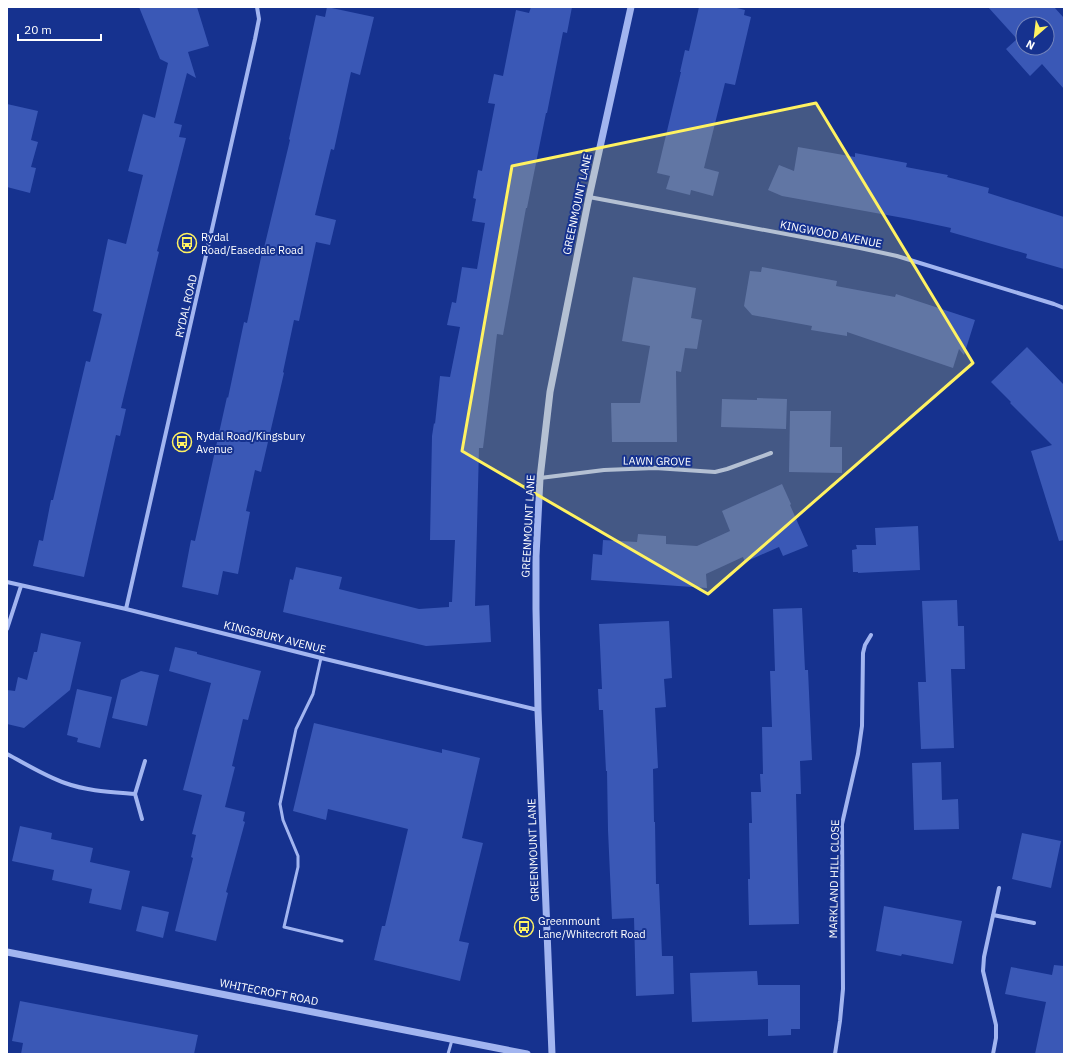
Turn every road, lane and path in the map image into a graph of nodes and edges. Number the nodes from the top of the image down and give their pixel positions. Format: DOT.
graph roads {
  1 [pos="257,7"];
  2 [pos="631,7"];
  3 [pos="589,197"];
  4 [pos="1064,308"];
  5 [pos="771,452"];
  6 [pos="540,478"];
  7 [pos="7,582"];
  8 [pos="21,586"];
  9 [pos="126,609"];
  10 [pos="7,628"];
  11 [pos="871,636"];
  12 [pos="321,658"];
  13 [pos="538,710"];
  14 [pos="7,754"];
  15 [pos="146,761"];
  16 [pos="135,794"];
  17 [pos="142,820"];
  18 [pos="999,888"];
  19 [pos="993,915"];
  20 [pos="1034,923"];
  21 [pos="342,941"];
  22 [pos="7,952"];
  23 [pos="452,1040"];
  24 [pos="448,1054"];
  25 [pos="527,1054"];
  26 [pos="552,1054"];
  27 [pos="834,1054"];
  28 [pos="993,1054"];
  1 -- 9 [label="street, RYDAL ROAD"];
  2 -- 3 [label="street, GREENMOUNT LANE"];
  3 -- 4 [label="street, KINGWOOD AVENUE"];
  3 -- 6 [label="street, GREENMOUNT LANE"];
  5 -- 6 [label="street, LAWN GROVE"];
  6 -- 13 [label="street, GREENMOUNT LANE"];
  7 -- 8 [label="street, KINGSBURY AVENUE"];
  8 -- 9 [label="street, KINGSBURY AVENUE"];
  8 -- 10 [label="street"];
  9 -- 12 [label="street, KINGSBURY AVENUE"];
  11 -- 27 [label="street, MARKLAND HILL CLOSE"];
  12 -- 13 [label="street, KINGSBURY AVENUE"];
  12 -- 21 [label="lane"];
  13 -- 26 [label="street, GREENMOUNT LANE"];
  14 -- 16 [label="street"];
  15 -- 16 [label="street"];
  16 -- 17 [label="street"];
  18 -- 19 [label="street"];
  19 -- 20 [label="street"];
  19 -- 28 [label="street"];
  22 -- 23 [label="street, WHITECROFT ROAD"];
  23 -- 24 [label="lane"];
  23 -- 25 [label="street, WHITECROFT ROAD"];
}
